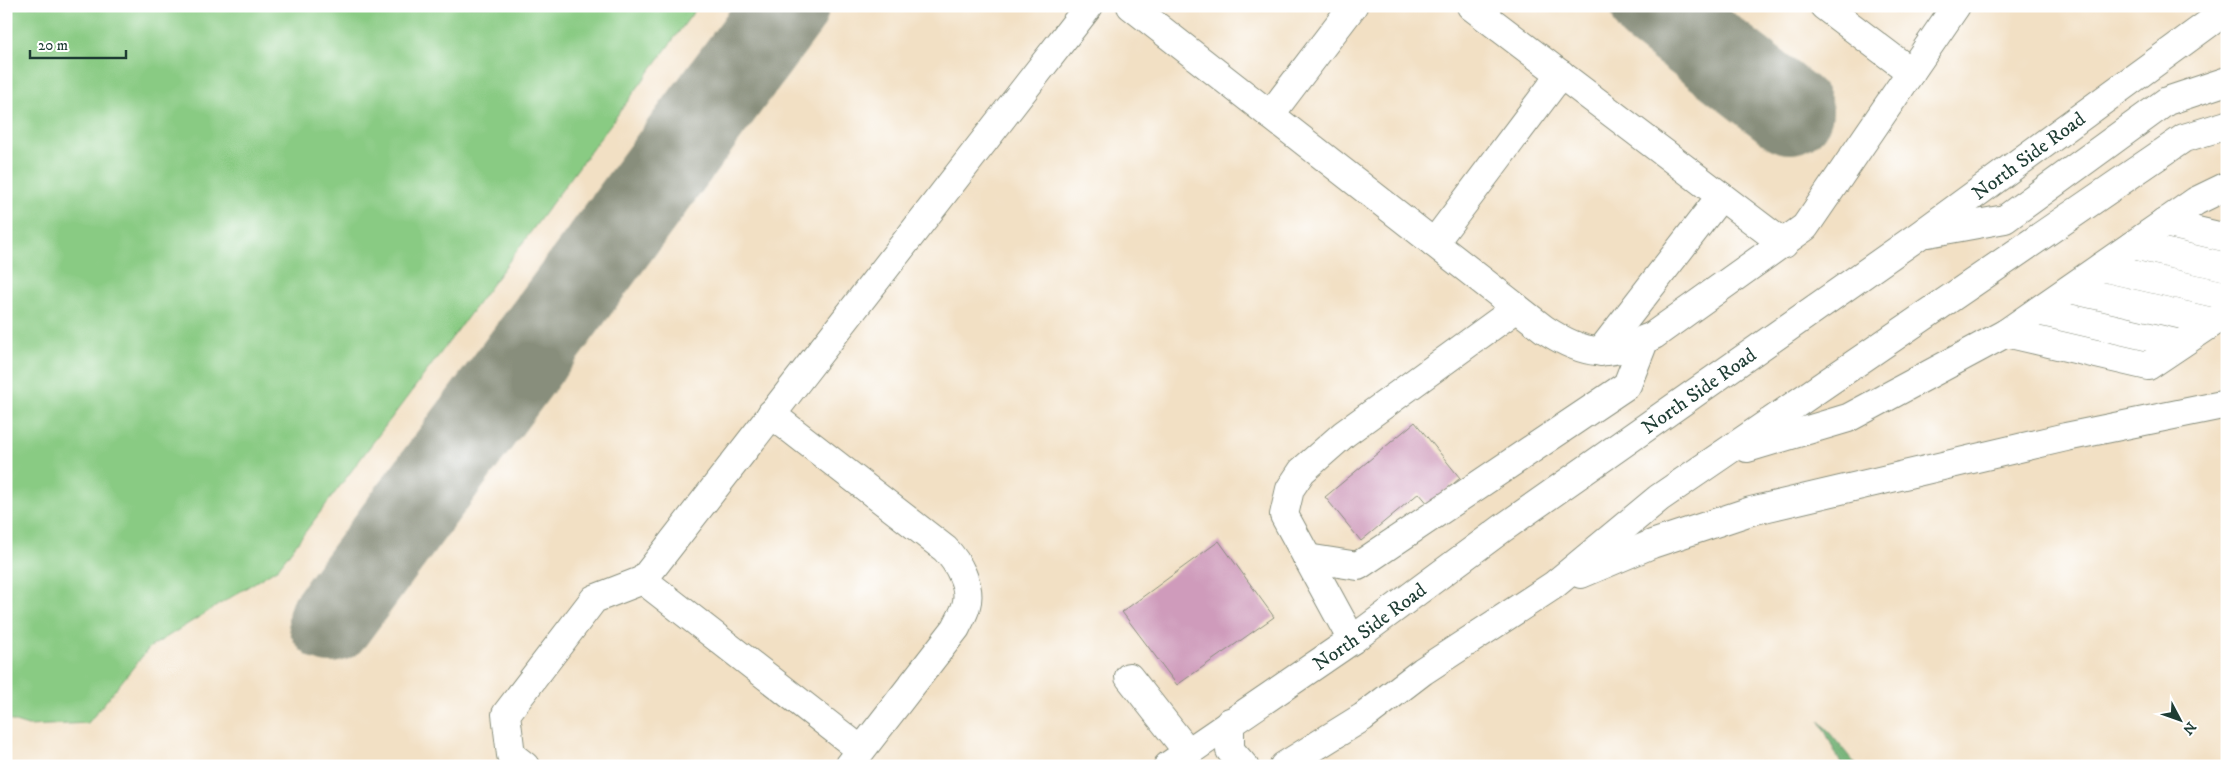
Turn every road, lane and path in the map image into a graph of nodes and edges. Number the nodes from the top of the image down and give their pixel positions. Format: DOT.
graph roads {
  1 [pos="1089,6"];
  2 [pos="1131,6"];
  3 [pos="1353,6"];
  4 [pos="1471,6"];
  5 [pos="1824,6"];
  6 [pos="1956,6"];
  7 [pos="2227,10"];
  8 [pos="1911,72"];
  9 [pos="1561,74"];
  10 [pos="2227,81"];
  11 [pos="1270,115"];
  12 [pos="2227,125"];
  13 [pos="2060,132"];
  14 [pos="2057,181"];
  15 [pos="2227,186"];
  16 [pos="1721,196"];
  17 [pos="2196,201"];
  18 [pos="2227,208"];
  19 [pos="2164,223"];
  20 [pos="1921,234"];
  21 [pos="2227,238"];
  22 [pos="1434,243"];
  23 [pos="1784,244"];
  24 [pos="2133,245"];
  25 [pos="2101,266"];
  26 [pos="2227,267"];
  27 [pos="2070,289"];
  28 [pos="2227,296"];
  29 [pos="1517,308"];
  30 [pos="2038,311"];
  31 [pos="2220,318"];
  32 [pos="2006,333"];
  33 [pos="1645,339"];
  34 [pos="2180,344"];
  35 [pos="1600,352"];
  36 [pos="2227,404"];
  37 [pos="770,414"];
  38 [pos="1722,456"];
  39 [pos="1307,558"];
  40 [pos="643,580"];
  41 [pos="1554,585"];
  42 [pos="1352,640"];
  43 [pos="1129,677"];
  44 [pos="1230,722"];
  45 [pos="855,758"];
  46 [pos="1178,759"];
  47 [pos="525,766"];
  48 [pos="1244,766"];
  49 [pos="1284,766"];
  1 -- 37 [label="street"];
  2 -- 11 [label="street"];
  3 -- 11 [label="street"];
  4 -- 9 [label="street"];
  5 -- 8 [label="street"];
  6 -- 8 [label="street"];
  7 -- 13 [label="street, North Side Road"];
  8 -- 23 [label="street"];
  9 -- 16 [label="street"];
  9 -- 22 [label="street"];
  10 -- 14 [label="street"];
  11 -- 22 [label="street"];
  12 -- 38 [label="street"];
  13 -- 14 [label="street"];
  13 -- 20 [label="street, North Side Road"];
  14 -- 20 [label="street"];
  15 -- 17 [label="street"];
  16 -- 23 [label="street"];
  16 -- 35 [label="street"];
  17 -- 18 [label="street"];
  17 -- 19 [label="street"];
  19 -- 21 [label="street"];
  19 -- 24 [label="street"];
  20 -- 42 [label="street, North Side Road"];
  22 -- 29 [label="street"];
  23 -- 33 [label="street"];
  24 -- 25 [label="street"];
  24 -- 26 [label="street"];
  25 -- 27 [label="street"];
  25 -- 28 [label="street"];
  27 -- 30 [label="street"];
  27 -- 31 [label="street"];
  29 -- 35 [label="street"];
  29 -- 39 [label="street"];
  30 -- 32 [label="street"];
  30 -- 34 [label="street"];
  31 -- 34 [label="street"];
  32 -- 34 [label="street"];
  32 -- 38 [label="street"];
  33 -- 35 [label="street"];
  33 -- 39 [label="street"];
  36 -- 41 [label="street"];
  37 -- 40 [label="street"];
  37 -- 45 [label="street"];
  38 -- 41 [label="street"];
  39 -- 42 [label="street"];
  40 -- 45 [label="street"];
  40 -- 47 [label="street"];
  41 -- 49 [label="street"];
  42 -- 44 [label="street, North Side Road"];
  43 -- 46 [label="street"];
  44 -- 46 [label="street, North Side Road"];
  44 -- 48 [label="street"];
}
